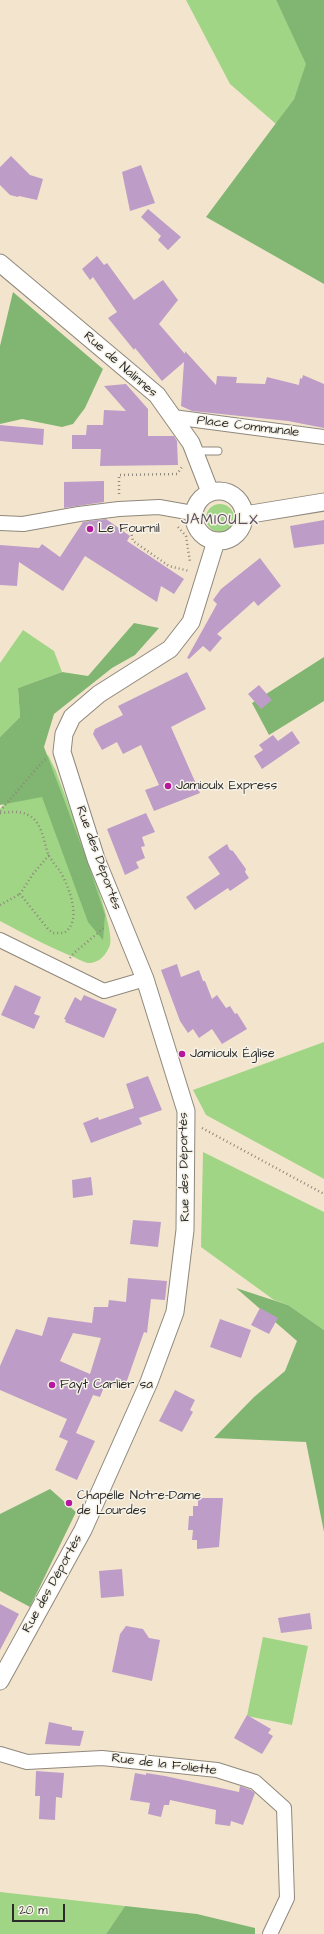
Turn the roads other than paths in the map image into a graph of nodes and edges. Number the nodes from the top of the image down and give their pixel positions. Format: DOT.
graph roads {
  1 [pos="0,263"];
  2 [pos="173,417"];
  3 [pos="324,437"];
  4 [pos="193,447"];
  5 [pos="218,451"];
  6 [pos="210,492"];
  7 [pos="324,502"];
  8 [pos="193,513"];
  9 [pos="245,515"];
  10 [pos="0,523"];
  11 [pos="216,541"];
  12 [pos="0,940"];
  13 [pos="145,979"];
  14 [pos="0,1681"];
  15 [pos="0,1754"];
  16 [pos="270,1934"];
  1 -- 2 [label="street, Rue de Nalinnes"];
  2 -- 3 [label="street, Place Communale"];
  2 -- 4 [label="street, Rue de Nalinnes"];
  4 -- 5 [label="lane"];
  4 -- 6 [label="street, Rue de Nalinnes"];
  6 -- 8 [label="street"];
  6 -- 9 [label="street"];
  7 -- 9 [label="street"];
  8 -- 10 [label="street"];
  8 -- 11 [label="street"];
  9 -- 11 [label="street"];
  11 -- 13 [label="street, Rue des Déportés"];
  12 -- 13 [label="street"];
  13 -- 14 [label="street, Rue des Déportés"];
  15 -- 16 [label="street, Rue de la Foliette"];
}
